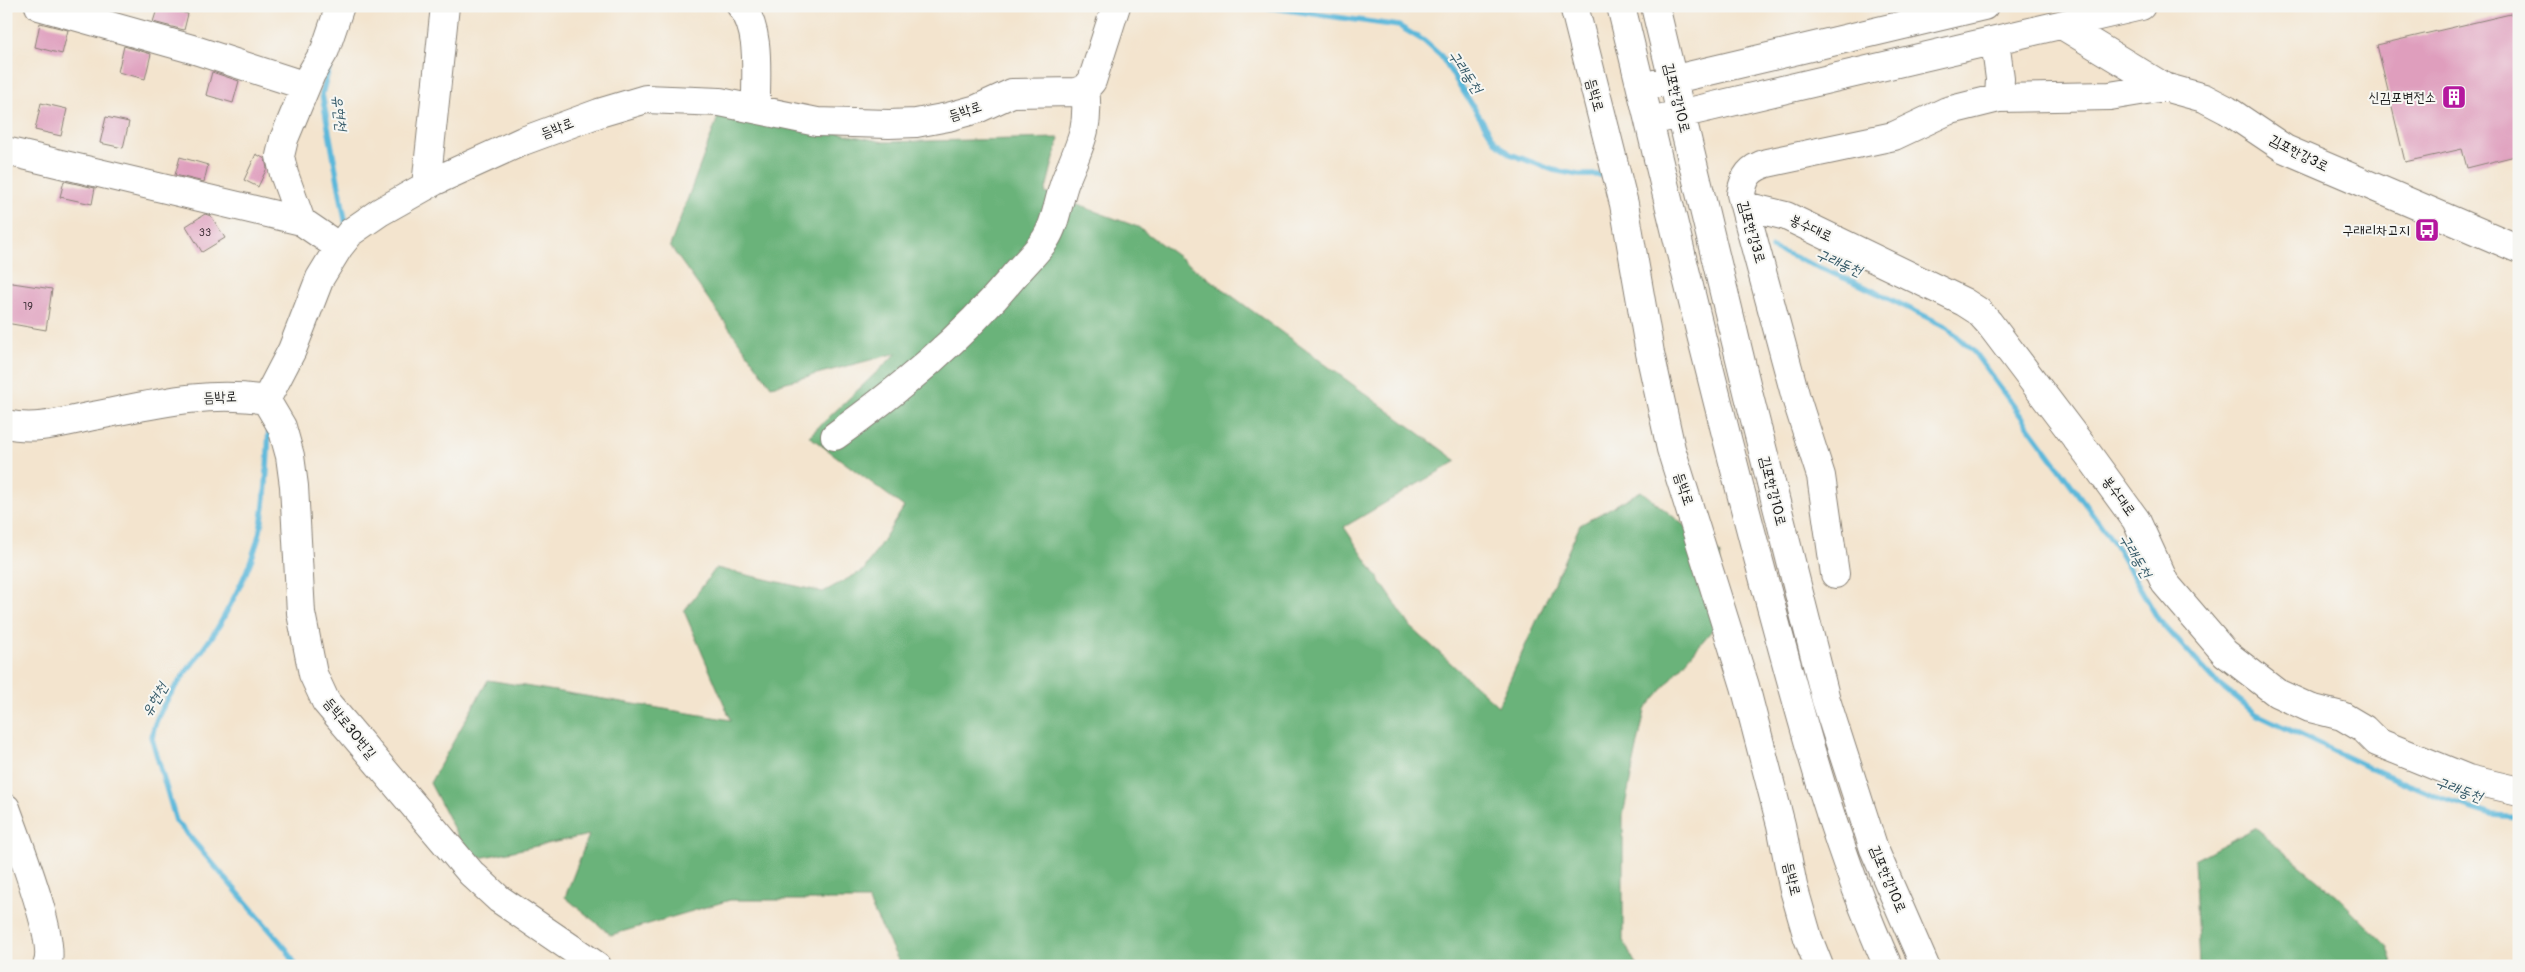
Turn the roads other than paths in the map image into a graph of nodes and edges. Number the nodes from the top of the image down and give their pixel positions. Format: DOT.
graph roads {
  1 [pos="39,6"];
  2 [pos="340,6"];
  3 [pos="445,6"];
  4 [pos="741,6"];
  5 [pos="1116,6"];
  6 [pos="1574,6"];
  7 [pos="1621,6"];
  8 [pos="1655,6"];
  9 [pos="1984,6"];
  10 [pos="2141,6"];
  11 [pos="2062,25"];
  12 [pos="1995,41"];
  13 [pos="1673,79"];
  14 [pos="306,86"];
  15 [pos="1641,87"];
  16 [pos="2164,87"];
  17 [pos="1085,89"];
  18 [pos="1999,98"];
  19 [pos="756,109"];
  20 [pos="1682,114"];
  21 [pos="1649,121"];
  22 [pos="6,151"];
  23 [pos="426,186"];
  24 [pos="1745,206"];
  25 [pos="301,221"];
  26 [pos="339,247"];
  27 [pos="2519,249"];
  28 [pos="266,400"];
  29 [pos="6,424"];
  30 [pos="835,436"];
  31 [pos="1835,574"];
  32 [pos="2519,790"];
  33 [pos="6,808"];
  34 [pos="47,966"];
  35 [pos="597,966"];
  36 [pos="1819,966"];
  37 [pos="1888,966"];
  38 [pos="1925,966"];
  1 -- 14 [label="street"];
  2 -- 14 [label="street"];
  3 -- 23 [label="street"];
  4 -- 19 [label="street"];
  5 -- 17 [label="street"];
  6 -- 36 [label="street, 듬박로"];
  7 -- 15 [label="street"];
  8 -- 13 [label="street, 김포한강10로"];
  9 -- 13 [label="street"];
  10 -- 11 [label="street"];
  11 -- 12 [label="street"];
  11 -- 16 [label="street, 김포한강3로"];
  12 -- 18 [label="street"];
  12 -- 20 [label="street"];
  13 -- 15 [label="street"];
  13 -- 20 [label="street, 김포한강10로"];
  14 -- 25 [label="street"];
  15 -- 21 [label="street"];
  16 -- 18 [label="street, 김포한강3로"];
  16 -- 27 [label="street, 김포한강3로"];
  17 -- 19 [label="street, 듬박로"];
  17 -- 30 [label="street"];
  18 -- 24 [label="street, 김포한강3로"];
  19 -- 23 [label="street, 듬박로"];
  20 -- 21 [label="street"];
  20 -- 38 [label="street, 김포한강10로"];
  21 -- 37 [label="street"];
  22 -- 25 [label="street"];
  23 -- 26 [label="street, 듬박로"];
  24 -- 31 [label="street, 김포한강3로"];
  24 -- 32 [label="street, 봉수대로"];
  25 -- 26 [label="street"];
  26 -- 28 [label="street, 듬박로"];
  28 -- 29 [label="street, 듬박로"];
  28 -- 35 [label="street, 듬박로30번길"];
  33 -- 34 [label="street"];
}
